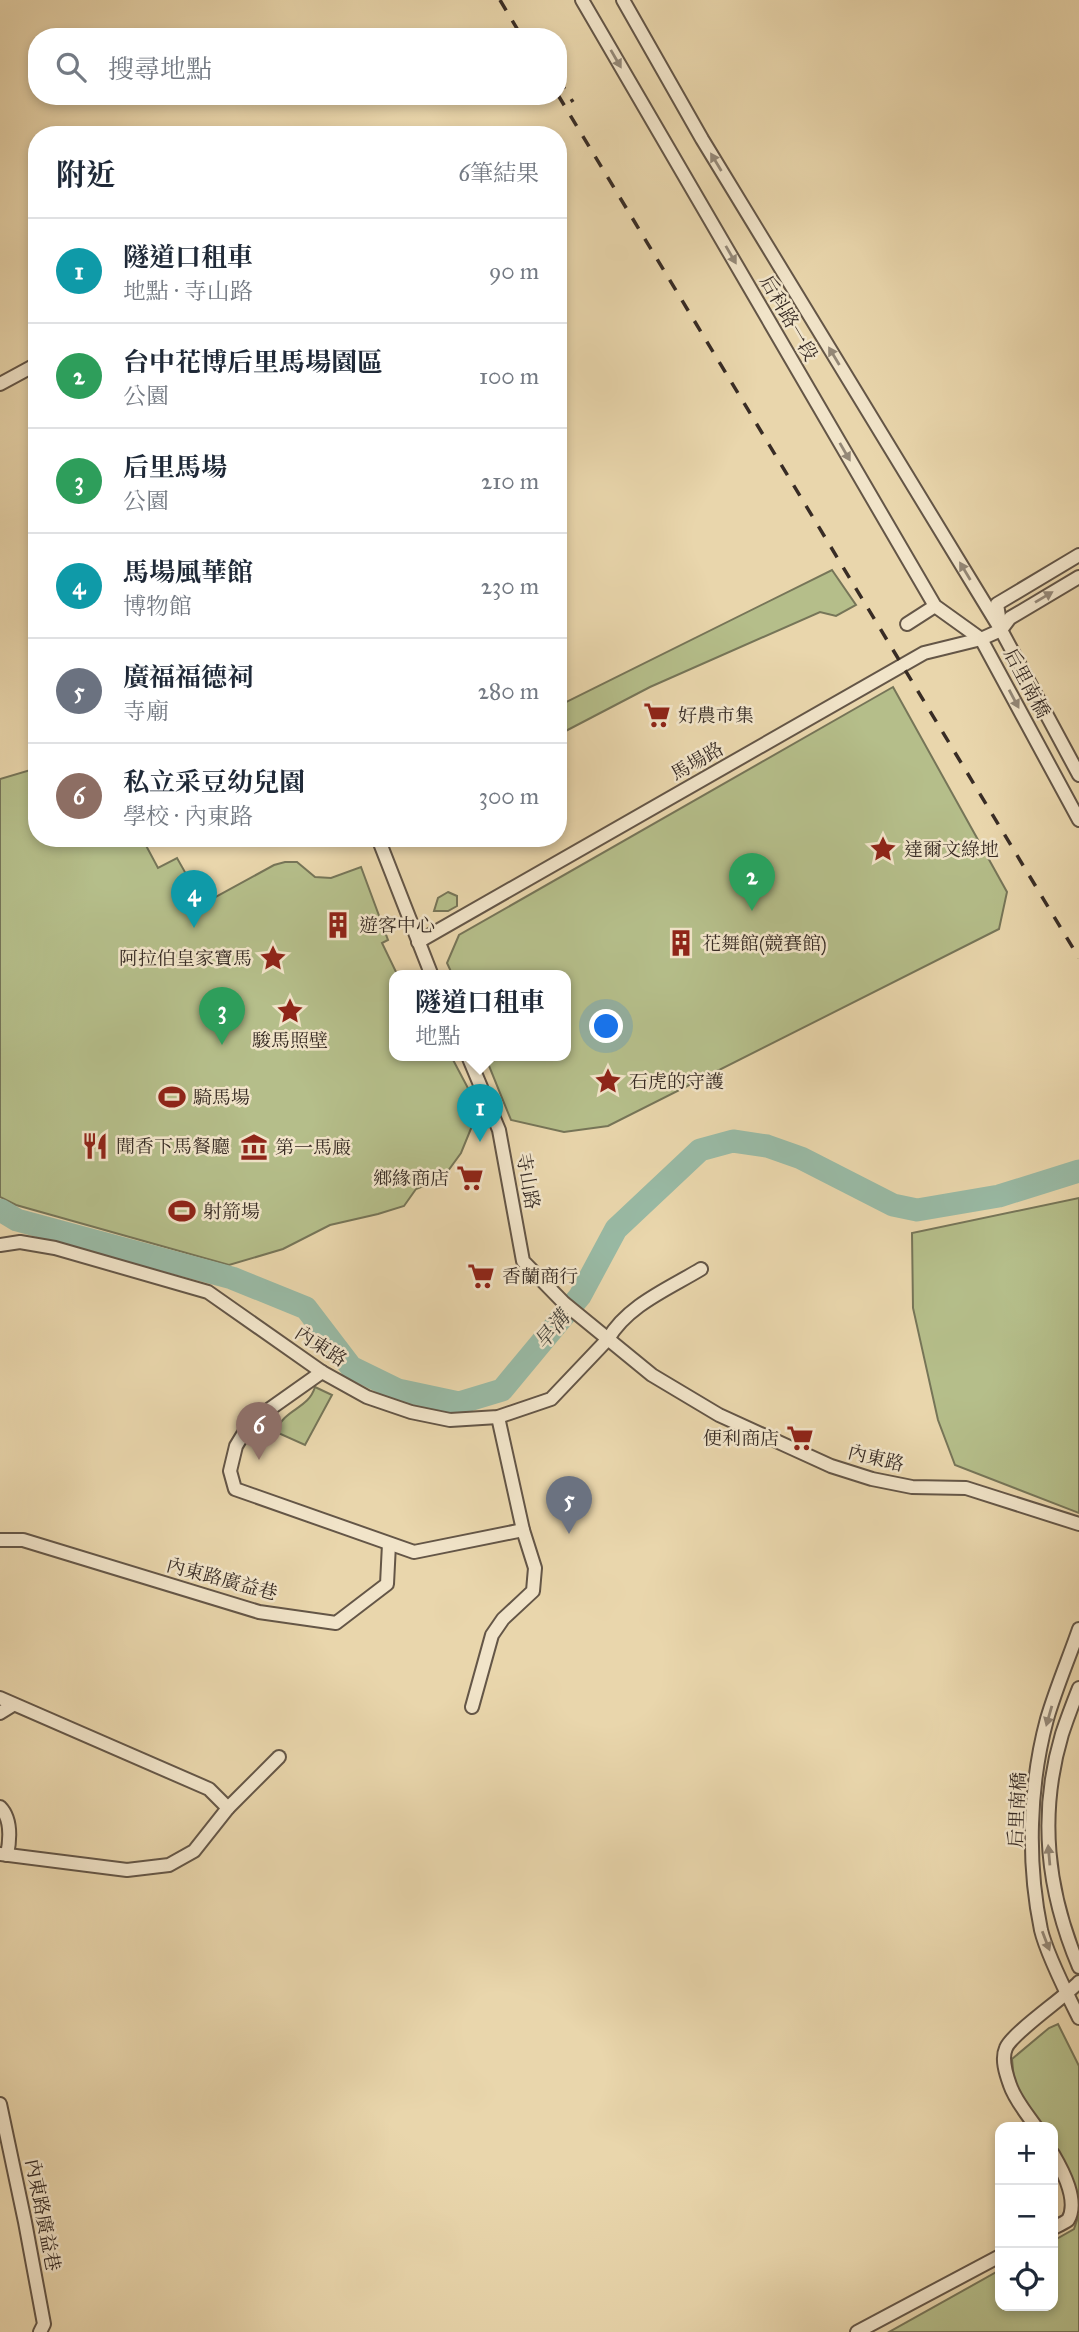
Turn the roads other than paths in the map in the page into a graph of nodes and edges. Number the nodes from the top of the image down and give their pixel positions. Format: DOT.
graph roads {
  1 [pos="582,0"];
  2 [pos="623,0"];
  3 [pos="28,369"];
  4 [pos="0,384"];
  5 [pos="1079,555"];
  6 [pos="1079,576"];
  7 [pos="935,606"];
  8 [pos="907,625"];
  9 [pos="1000,630"];
  10 [pos="981,639"];
  11 [pos="1079,775"];
  12 [pos="1079,820"];
  13 [pos="382,847"];
  14 [pos="418,942"];
  15 [pos="430,970"];
  16 [pos="470,1061"];
  17 [pos="0,1245"];
  18 [pos="701,1269"];
  19 [pos="584,1320"];
  20 [pos="608,1339"];
  21 [pos="322,1372"];
  22 [pos="498,1417"];
  23 [pos="1079,1524"];
  24 [pos="523,1530"];
  25 [pos="0,1540"];
  26 [pos="388,1544"];
  27 [pos="1079,1629"];
  28 [pos="1079,1688"];
  29 [pos="0,1698"];
  30 [pos="13,1705"];
  31 [pos="472,1707"];
  32 [pos="0,1713"];
  33 [pos="279,1757"];
  34 [pos="0,1807"];
  35 [pos="228,1808"];
  36 [pos="4,1854"];
  37 [pos="1079,1968"];
  38 [pos="1079,1982"];
  39 [pos="1067,1994"];
  40 [pos="1079,2018"];
  41 [pos="0,2104"];
  42 [pos="1033,2122"];
  43 [pos="1058,2162"];
  44 [pos="1058,2225"];
  45 [pos="995,2259"];
  46 [pos="40,2332"];
  47 [pos="857,2332"];
  1 -- 7 [label="street, 后科路一段, one-way"];
  9 -- 2 [label="street, 后科路一段, one-way"];
  3 -- 4 [label="street"];
  5 -- 9 [label="street"];
  9 -- 6 [label="street, 馬場路, one-way"];
  7 -- 8 [label="street"];
  7 -- 10 [label="street, 后科路一段"];
  9 -- 10 [label="street, 馬場路"];
  9 -- 11 [label="street, 后里南橋"];
  10 -- 12 [label="street, 后里南橋, one-way"];
  10 -- 14 [label="street, 馬場路"];
  13 -- 14 [label="street"];
  14 -- 15 [label="street"];
  16 -- 19 [label="street, 寺山路"];
  17 -- 21 [label="street, 內東路"];
  18 -- 20 [label="street"];
  19 -- 20 [label="street, 內東路"];
  20 -- 22 [label="street, 內東路"];
  20 -- 23 [label="street, 內東路"];
  21 -- 22 [label="street, 內東路"];
  21 -- 26 [label="street"];
  22 -- 24 [label="street"];
  24 -- 26 [label="street"];
  24 -- 31 [label="street"];
  25 -- 26 [label="street, 內東路廣益巷"];
  27 -- 39 [label="street, 后里南橋, one-way"];
  37 -- 28 [label="street, 后里南橋, one-way"];
  29 -- 30 [label="street"];
  30 -- 32 [label="street"];
  30 -- 35 [label="street"];
  33 -- 35 [label="street"];
  34 -- 36 [label="street"];
  35 -- 36 [label="street"];
  38 -- 39 [label="street"];
  39 -- 40 [label="street, 后里南橋"];
  39 -- 42 [label="street"];
  41 -- 46 [label="street, 內東路廣益巷"];
  43 -- 44 [label="street"];
  45 -- 47 [label="street"];
}
